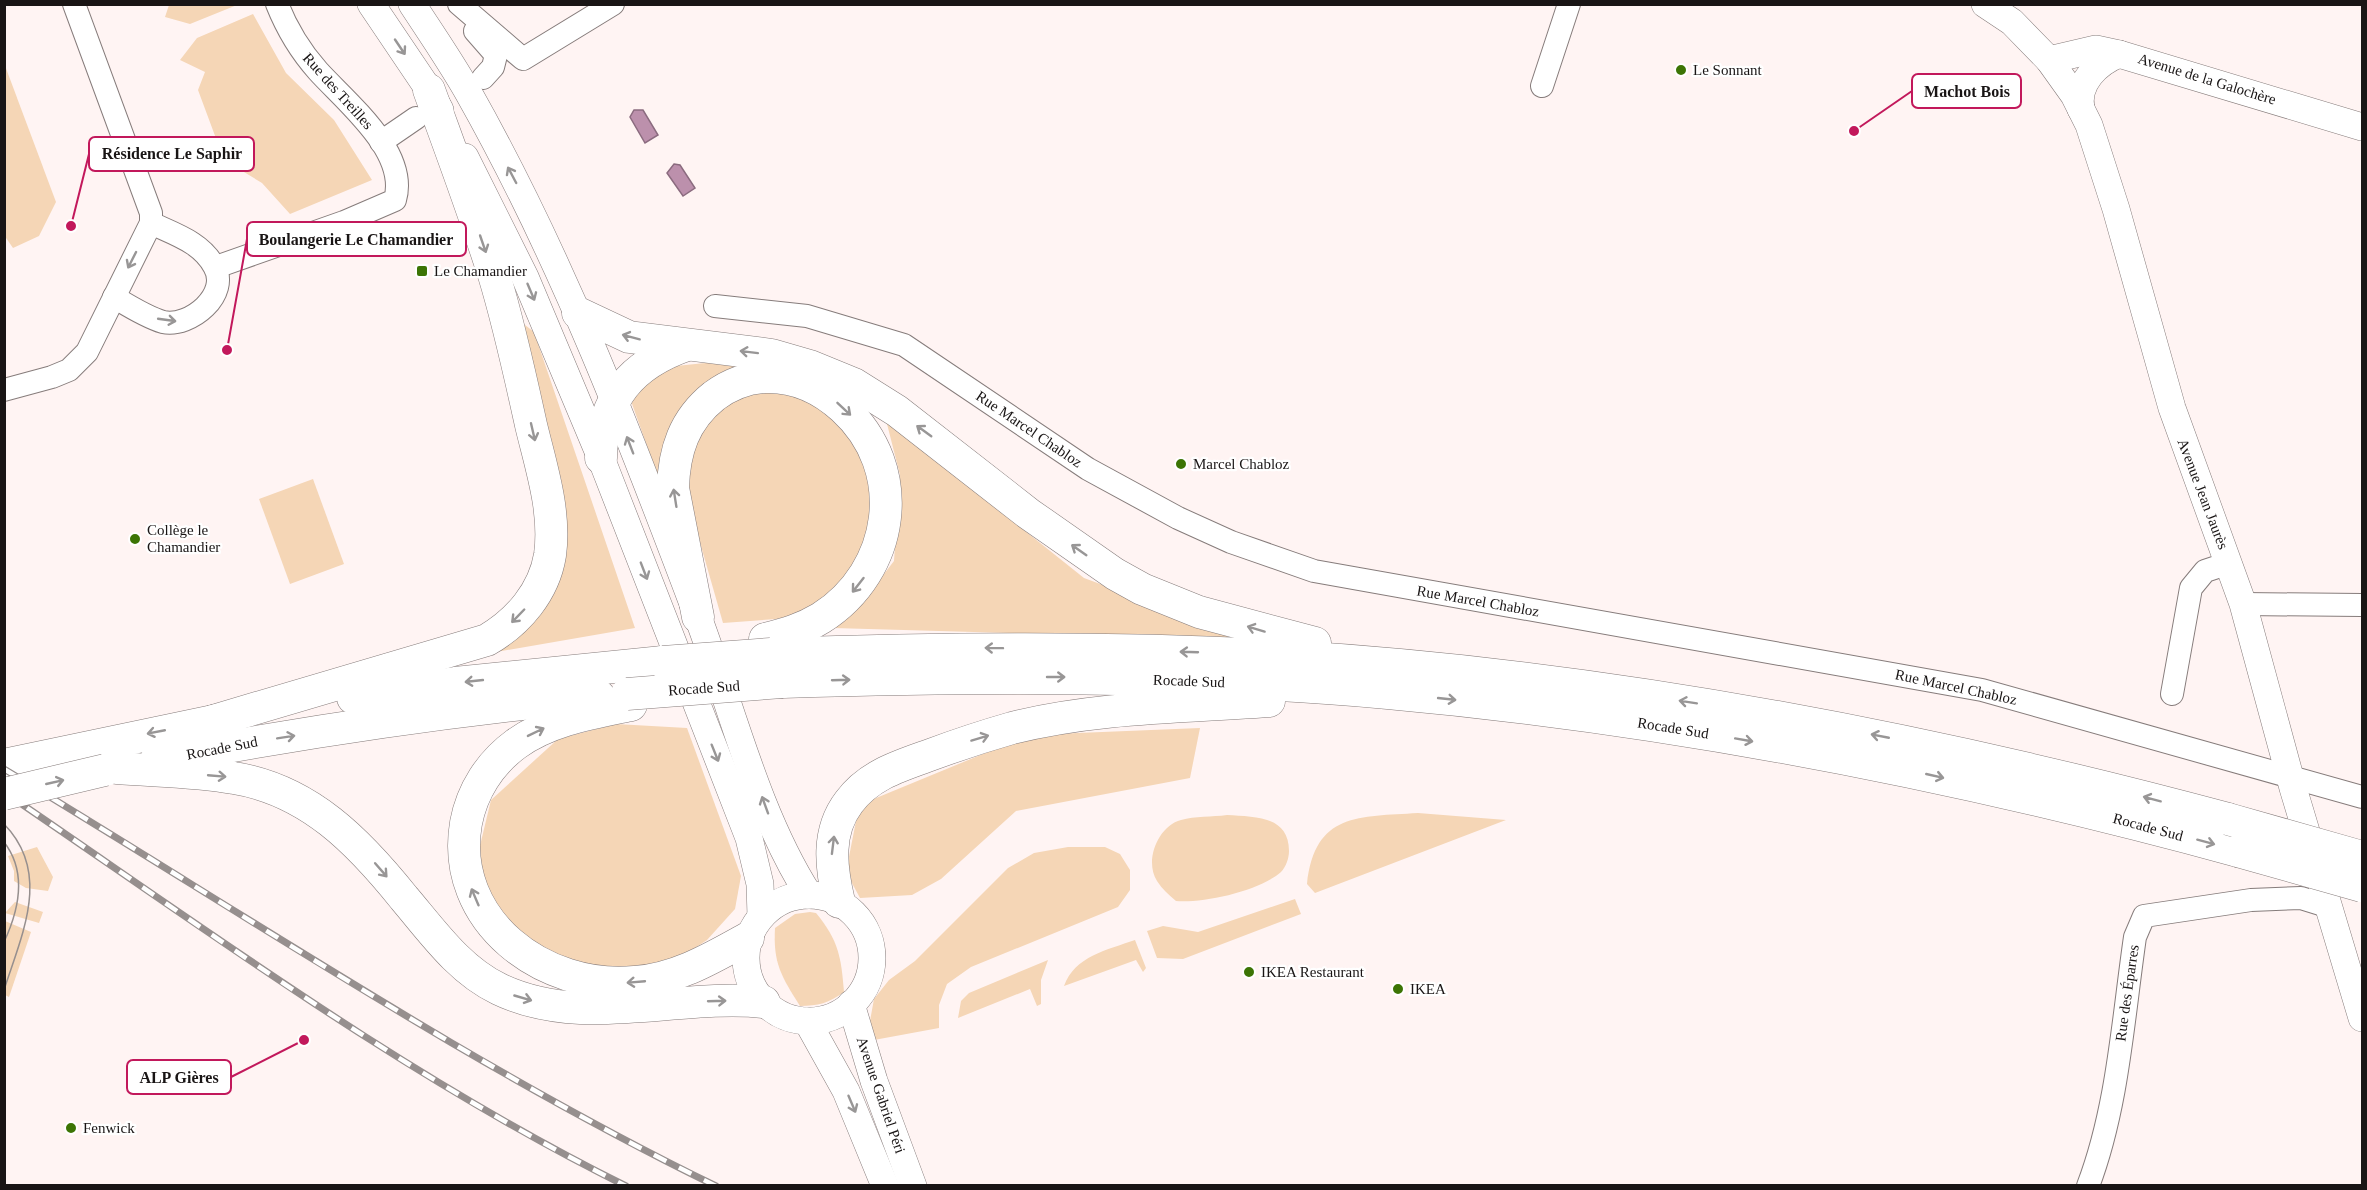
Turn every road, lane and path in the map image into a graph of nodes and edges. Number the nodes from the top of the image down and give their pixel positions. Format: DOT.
graph roads {
  1 [pos="74,4"];
  2 [pos="277,4"];
  3 [pos="371,4"];
  4 [pos="412,4"];
  5 [pos="425,4"];
  6 [pos="459,4"];
  7 [pos="614,4"];
  8 [pos="1569,4"];
  9 [pos="1985,4"];
  10 [pos="2011,13"];
  11 [pos="2119,54"];
  12 [pos="2049,60"];
  13 [pos="475,85"];
  14 [pos="1542,86"];
  15 [pos="429,90"];
  16 [pos="2081,109"];
  17 [pos="416,118"];
  18 [pos="2362,127"];
  19 [pos="381,141"];
  20 [pos="151,223"];
  21 [pos="216,267"];
  22 [pos="114,297"];
  23 [pos="715,306"];
  24 [pos="578,313"];
  25 [pos="687,345"];
  26 [pos="4,390"];
  27 [pos="613,401"];
  28 [pos="601,458"];
  29 [pos="2229,562"];
  30 [pos="2243,604"];
  31 [pos="2362,605"];
  32 [pos="698,617"];
  33 [pos="773,658"];
  34 [pos="1436,669"];
  35 [pos="625,688"];
  36 [pos="1388,693"];
  37 [pos="2172,694"];
  38 [pos="213,721"];
  39 [pos="4,765"];
  40 [pos="111,769"];
  41 [pos="2289,774"];
  42 [pos="4,794"];
  43 [pos="2362,797"];
  44 [pos="2362,857"];
  45 [pos="2362,886"];
  46 [pos="809,894"];
  47 [pos="839,902"];
  48 [pos="2330,907"];
  49 [pos="755,927"];
  50 [pos="2355,963"];
  51 [pos="764,1002"];
  52 [pos="851,1004"];
  53 [pos="2362,1018"];
  54 [pos="807,1021"];
  55 [pos="885,1185"];
  56 [pos="913,1185"];
  57 [pos="2088,1185"];
  1 -- 20 [label="street"];
  2 -- 19 [label="street, Rue des Treilles"];
  3 -- 15 [label="main road, one-way"];
  4 -- 13 [label="main road"];
  5 -- 13 [label="main road"];
  6 -- 7 [label="street"];
  6 -- 13 [label="street"];
  8 -- 14 [label="street"];
  9 -- 10 [label="main road, Avenue Jean Jaurès"];
  10 -- 12 [label="main road, Avenue Jean Jaurès"];
  11 -- 12 [label="main road, Avenue de la Galochère"];
  11 -- 16 [label="main road"];
  11 -- 18 [label="main road, Avenue de la Galochère"];
  12 -- 16 [label="main road, Avenue Jean Jaurès"];
  24 -- 13 [label="main road, one-way"];
  15 -- 28 [label="main road, one-way"];
  15 -- 38 [label="highway, one-way"];
  16 -- 29 [label="main road, Avenue Jean Jaurès"];
  17 -- 19 [label="street"];
  19 -- 21 [label="street, Rue des Treilles"];
  20 -- 21 [label="street"];
  20 -- 22 [label="street, one-way"];
  22 -- 21 [label="street, one-way"];
  22 -- 26 [label="street"];
  23 -- 41 [label="street, Rue Marcel Chabloz"];
  25 -- 24 [label="highway, one-way"];
  24 -- 27 [label="main road"];
  25 -- 27 [label="highway"];
  34 -- 25 [label="highway, one-way"];
  27 -- 28 [label="highway"];
  32 -- 27 [label="main road, one-way"];
  28 -- 49 [label="main road, one-way"];
  29 -- 30 [label="main road, Avenue Jean Jaurès"];
  29 -- 37 [label="street"];
  30 -- 31 [label="street"];
  30 -- 41 [label="main road, Avenue Jean Jaurès"];
  32 -- 33 [label="highway, one-way"];
  46 -- 32 [label="main road, one-way"];
  34 -- 33 [label="highway, Rocade Sud, one-way"];
  33 -- 35 [label="highway, Rocade Sud, bridge"];
  33 -- 35 [label="highway, Rocade Sud, bridge"];
  33 -- 36 [label="highway, Rocade Sud, one-way"];
  44 -- 34 [label="highway, Rocade Sud, one-way, bridge"];
  35 -- 38 [label="highway, Rocade Sud, one-way"];
  40 -- 35 [label="highway, Rocade Sud, one-way"];
  49 -- 35 [label="highway, one-way"];
  36 -- 45 [label="highway, Rocade Sud, one-way, bridge"];
  47 -- 36 [label="highway, one-way"];
  38 -- 39 [label="highway, Rocade Sud, one-way"];
  42 -- 40 [label="highway, Rocade Sud, one-way, bridge"];
  40 -- 51 [label="highway, one-way"];
  41 -- 43 [label="street, Rue Marcel Chabloz"];
  41 -- 48 [label="main road, Avenue Jean Jaurès"];
  46 -- 47 [label="main road"];
  46 -- 49 [label="main road"];
  47 -- 52 [label="main road"];
  48 -- 50 [label="main road, Avenue Jean Jaurès"];
  48 -- 57 [label="street, Rue des Éparres"];
  49 -- 51 [label="main road"];
  50 -- 53 [label="main road, Avenue Jean Jaurès"];
  51 -- 54 [label="main road"];
  52 -- 54 [label="main road"];
  52 -- 56 [label="main road, Avenue Gabriel Péri"];
  54 -- 55 [label="main road, Avenue Gabriel Péri, one-way"];
}
